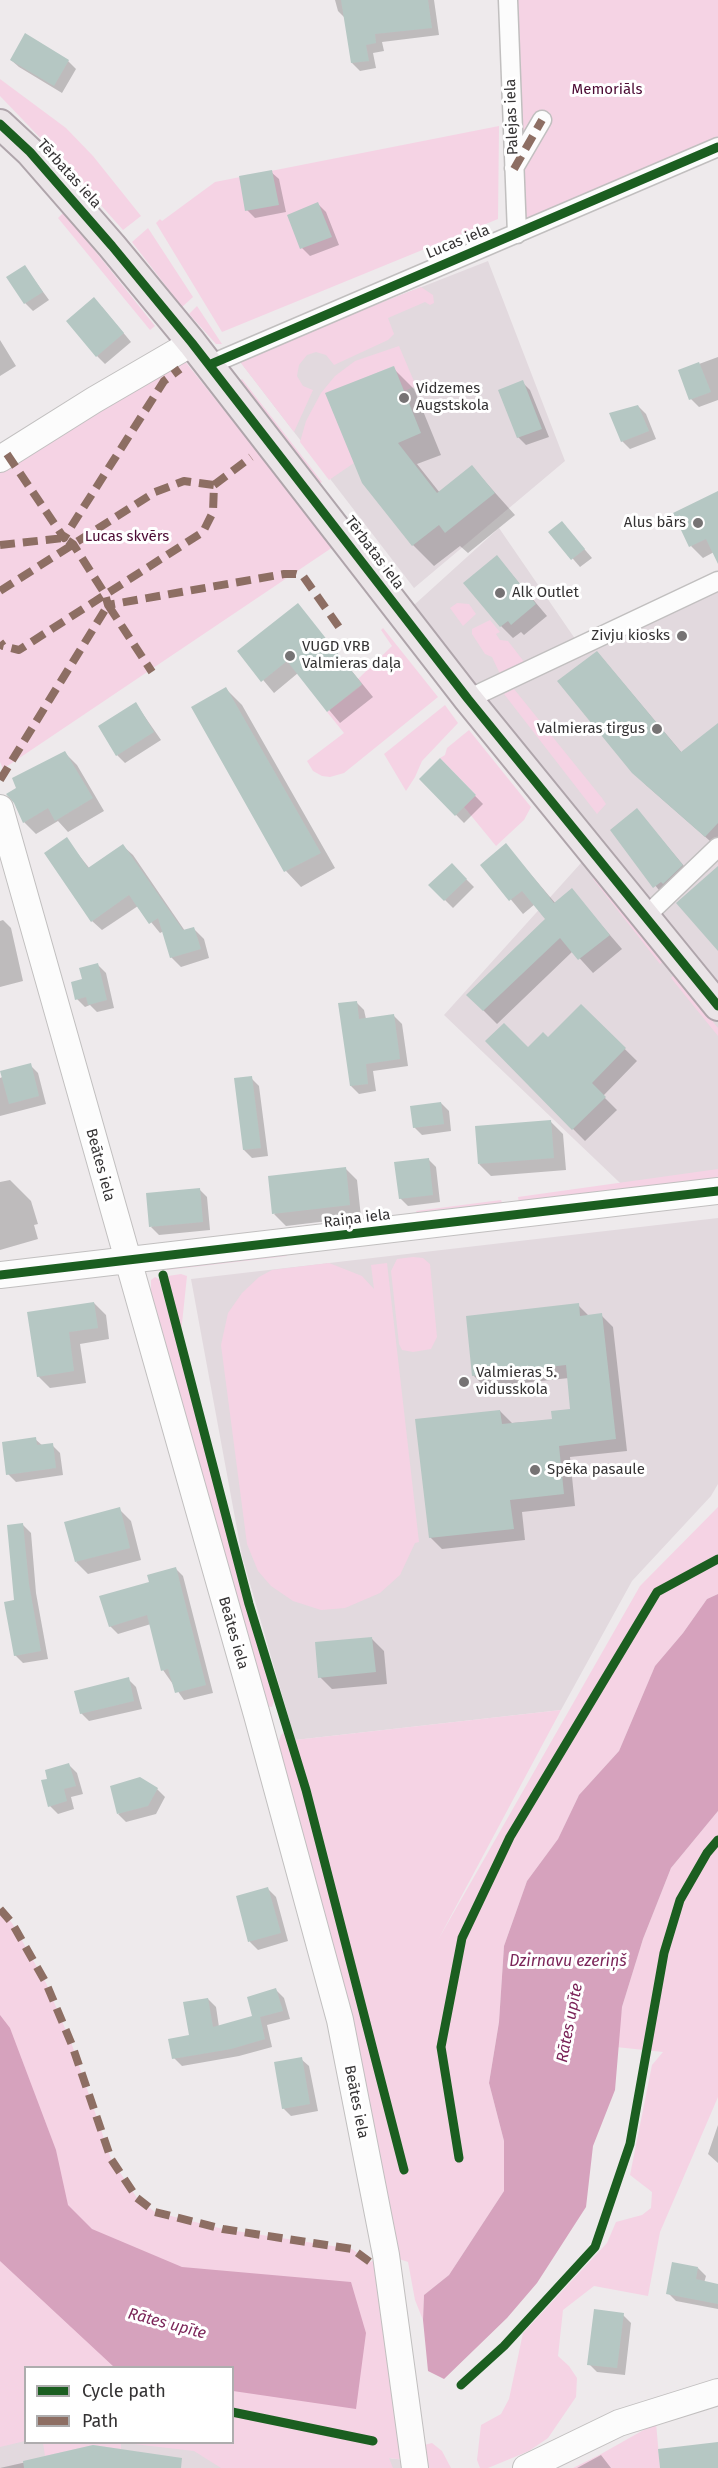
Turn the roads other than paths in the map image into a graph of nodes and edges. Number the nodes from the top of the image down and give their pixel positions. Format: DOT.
graph roads {
  1 [pos="508,0"];
  2 [pos="542,120"];
  3 [pos="0,124"];
  4 [pos="718,147"];
  5 [pos="514,169"];
  6 [pos="517,234"];
  7 [pos="192,343"];
  8 [pos="209,365"];
  9 [pos="0,459"];
  10 [pos="718,581"];
  11 [pos="468,699"];
  12 [pos="0,808"];
  13 [pos="718,848"];
  14 [pos="646,916"];
  15 [pos="718,1006"];
  16 [pos="718,1191"];
  17 [pos="127,1261"];
  18 [pos="0,1275"];
  19 [pos="718,2392"];
  20 [pos="415,2468"];
  21 [pos="526,2468"];
  1 -- 5 [label="street, Palejas iela"];
  2 -- 5 [label="street"];
  3 -- 7 [label="main road, Tērbatas iela"];
  4 -- 6 [label="street, Lucas iela"];
  5 -- 6 [label="street, Palejas iela"];
  6 -- 8 [label="street, Lucas iela"];
  7 -- 8 [label="main road, Tērbatas iela"];
  7 -- 9 [label="street"];
  8 -- 11 [label="main road, Tērbatas iela"];
  10 -- 11 [label="street"];
  11 -- 14 [label="main road, Tērbatas iela"];
  12 -- 17 [label="street, Beātes iela"];
  13 -- 14 [label="street"];
  14 -- 15 [label="main road, Tērbatas iela"];
  16 -- 17 [label="street, Raiņa iela"];
  17 -- 18 [label="street, Raiņa iela"];
  17 -- 20 [label="street, Beātes iela"];
  19 -- 21 [label="street"];
}
